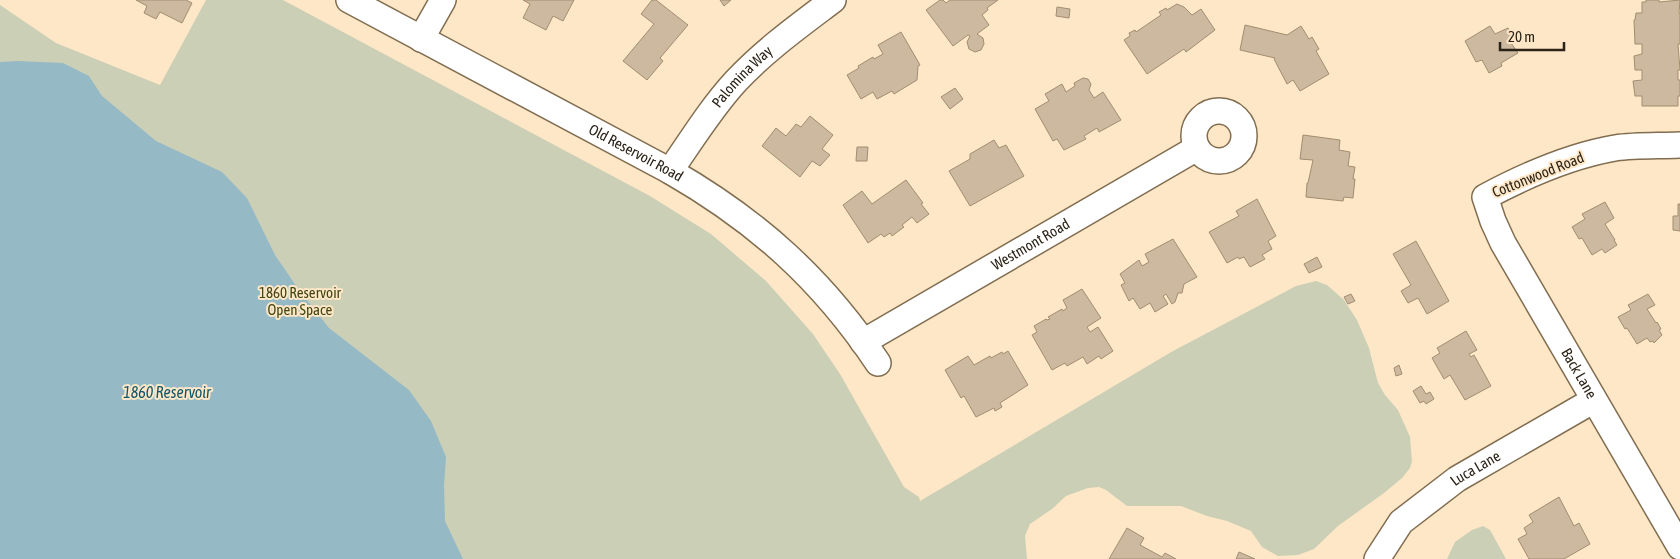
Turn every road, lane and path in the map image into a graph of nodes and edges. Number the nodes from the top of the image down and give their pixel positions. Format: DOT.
graph roads {
  1 [pos="349,0"];
  2 [pos="443,0"];
  3 [pos="833,0"];
  4 [pos="421,39"];
  5 [pos="1680,145"];
  6 [pos="1197,148"];
  7 [pos="670,171"];
  8 [pos="1485,197"];
  9 [pos="864,342"];
  10 [pos="878,363"];
  11 [pos="1594,400"];
  12 [pos="1680,547"];
  13 [pos="1377,559"];
  1 -- 4 [label="street, Old Reservoir Road"];
  2 -- 4 [label="street"];
  3 -- 7 [label="street, Palomina Way"];
  4 -- 7 [label="street, Old Reservoir Road"];
  5 -- 8 [label="street, Cottonwood Road"];
  6 -- 9 [label="street, Westmont Road"];
  7 -- 9 [label="street, Old Reservoir Road"];
  8 -- 11 [label="street, Back Lane"];
  9 -- 10 [label="street, Old Reservoir Road"];
  11 -- 12 [label="street, Back Lane"];
  11 -- 13 [label="street, Luca Lane"];
}
